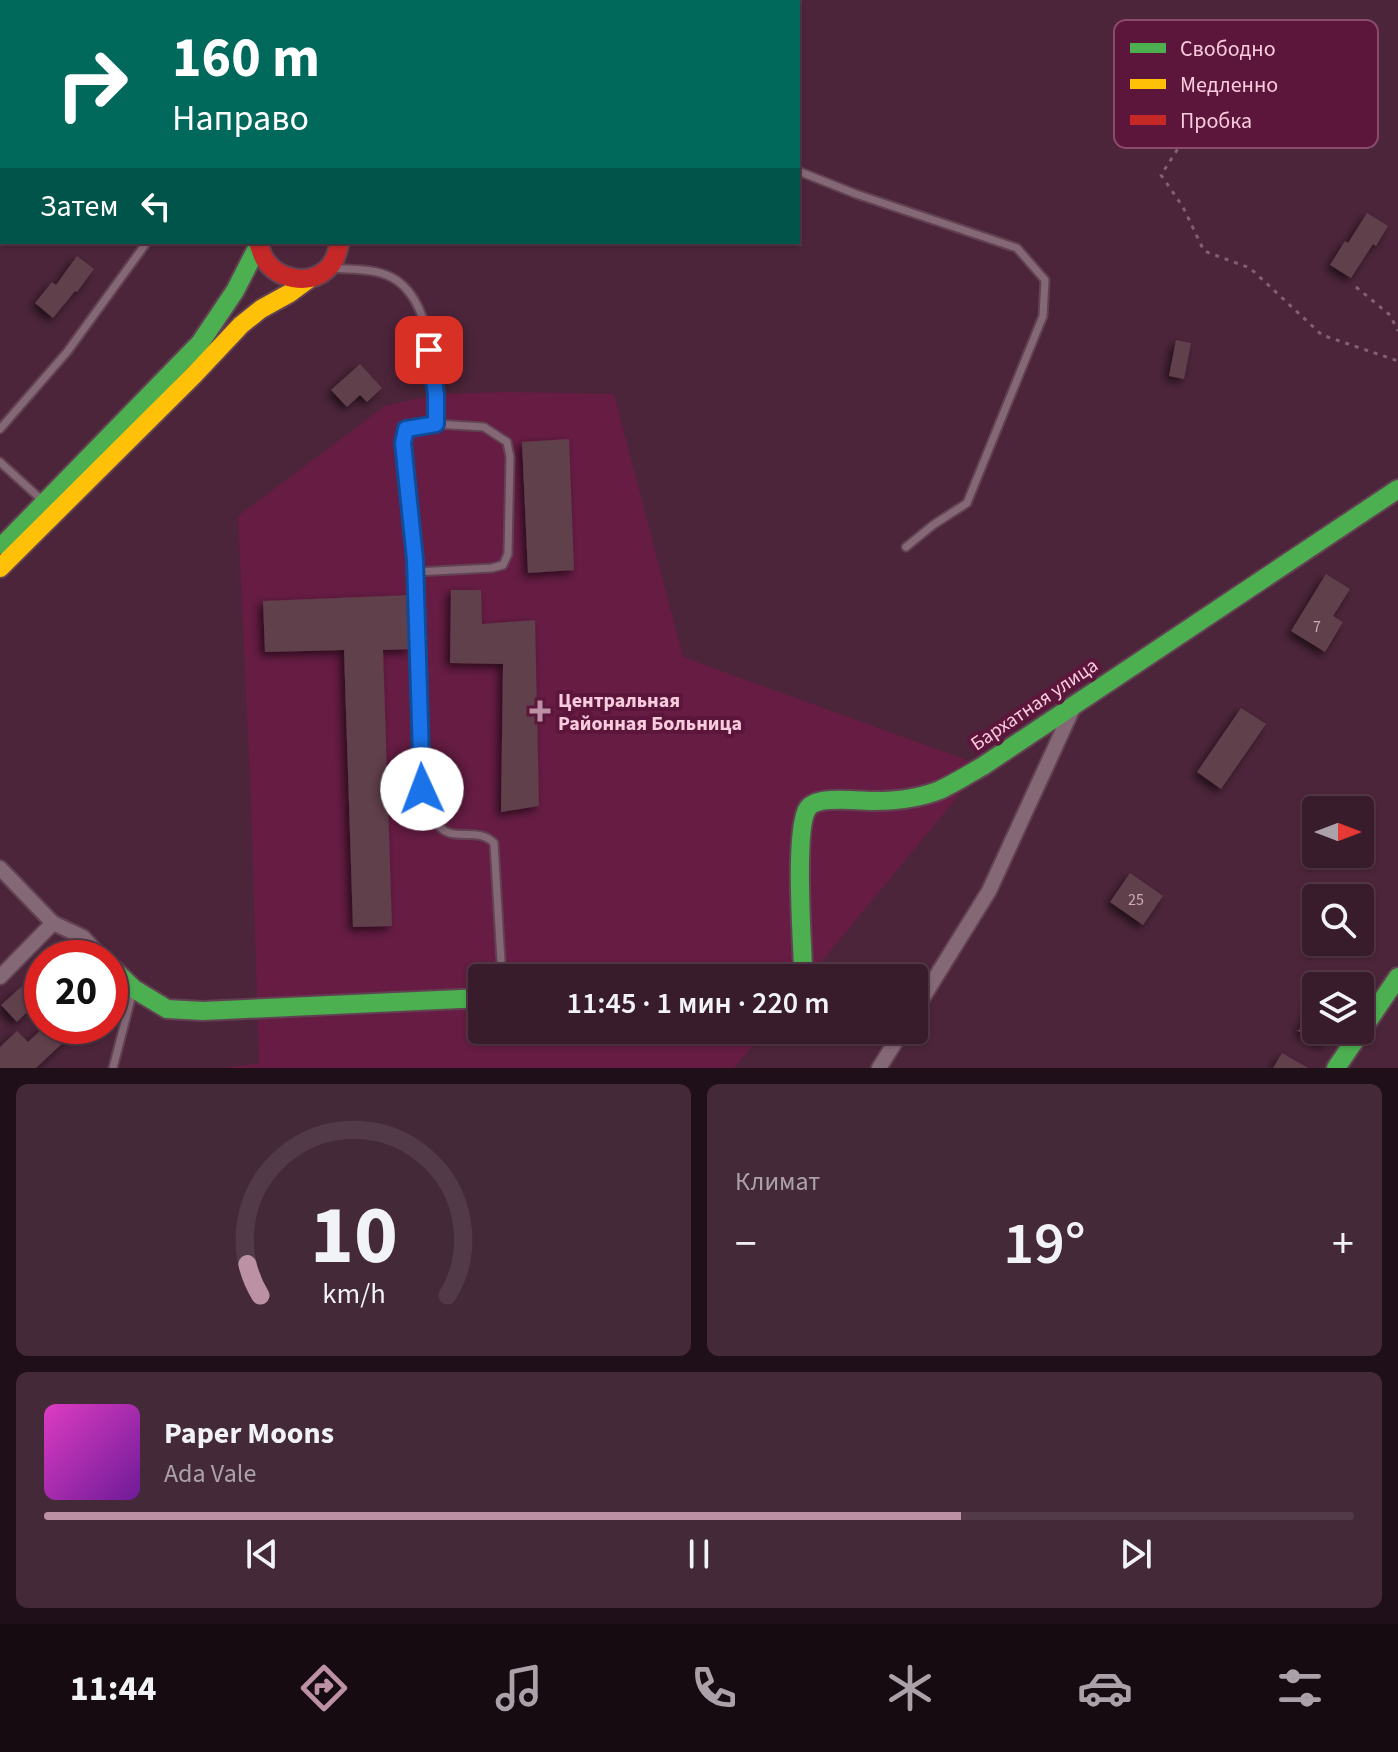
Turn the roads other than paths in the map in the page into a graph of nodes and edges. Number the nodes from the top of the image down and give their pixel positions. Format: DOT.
graph roads {
  1 [pos="800,172"];
  2 [pos="146,244"];
  3 [pos="257,244"];
  4 [pos="257,244"];
  5 [pos="341,244"];
  6 [pos="328,268"];
  7 [pos="309,279"];
  8 [pos="188,369"];
  9 [pos="436,424"];
  10 [pos="0,429"];
  11 [pos="0,462"];
  12 [pos="1398,489"];
  13 [pos="45,503"];
  14 [pos="906,547"];
  15 [pos="0,548"];
  16 [pos="0,568"];
  17 [pos="415,572"];
  18 [pos="1076,702"];
  19 [pos="0,868"];
  20 [pos="53,923"];
  21 [pos="86,940"];
  22 [pos="501,964"];
  23 [pos="796,964"];
  24 [pos="0,977"];
  25 [pos="1398,977"];
  26 [pos="128,983"];
  27 [pos="134,989"];
  28 [pos="928,989"];
  29 [pos="468,999"];
  30 [pos="894,1044"];
  31 [pos="113,1068"];
  32 [pos="879,1068"];
  33 [pos="1336,1068"];
  1 -- 14 [label="lane"];
  2 -- 10 [label="lane"];
  3 -- 7 [label="street"];
  4 -- 8 [label="street"];
  5 -- 6 [label="street"];
  6 -- 7 [label="street"];
  6 -- 9 [label="lane"];
  7 -- 8 [label="street"];
  8 -- 13 [label="street"];
  8 -- 16 [label="street"];
  9 -- 17 [label="lane"];
  9 -- 17 [label="lane"];
  11 -- 13 [label="lane"];
  12 -- 18 [label="street, Бархатная улица"];
  13 -- 15 [label="street"];
  17 -- 22 [label="lane"];
  18 -- 23 [label="street, Бархатная улица"];
  18 -- 28 [label="street"];
  19 -- 20 [label="street"];
  20 -- 21 [label="street"];
  20 -- 24 [label="street"];
  25 -- 33 [label="street"];
  26 -- 27 [label="street"];
  27 -- 29 [label="street"];
  27 -- 31 [label="lane"];
  30 -- 32 [label="street"];
}
